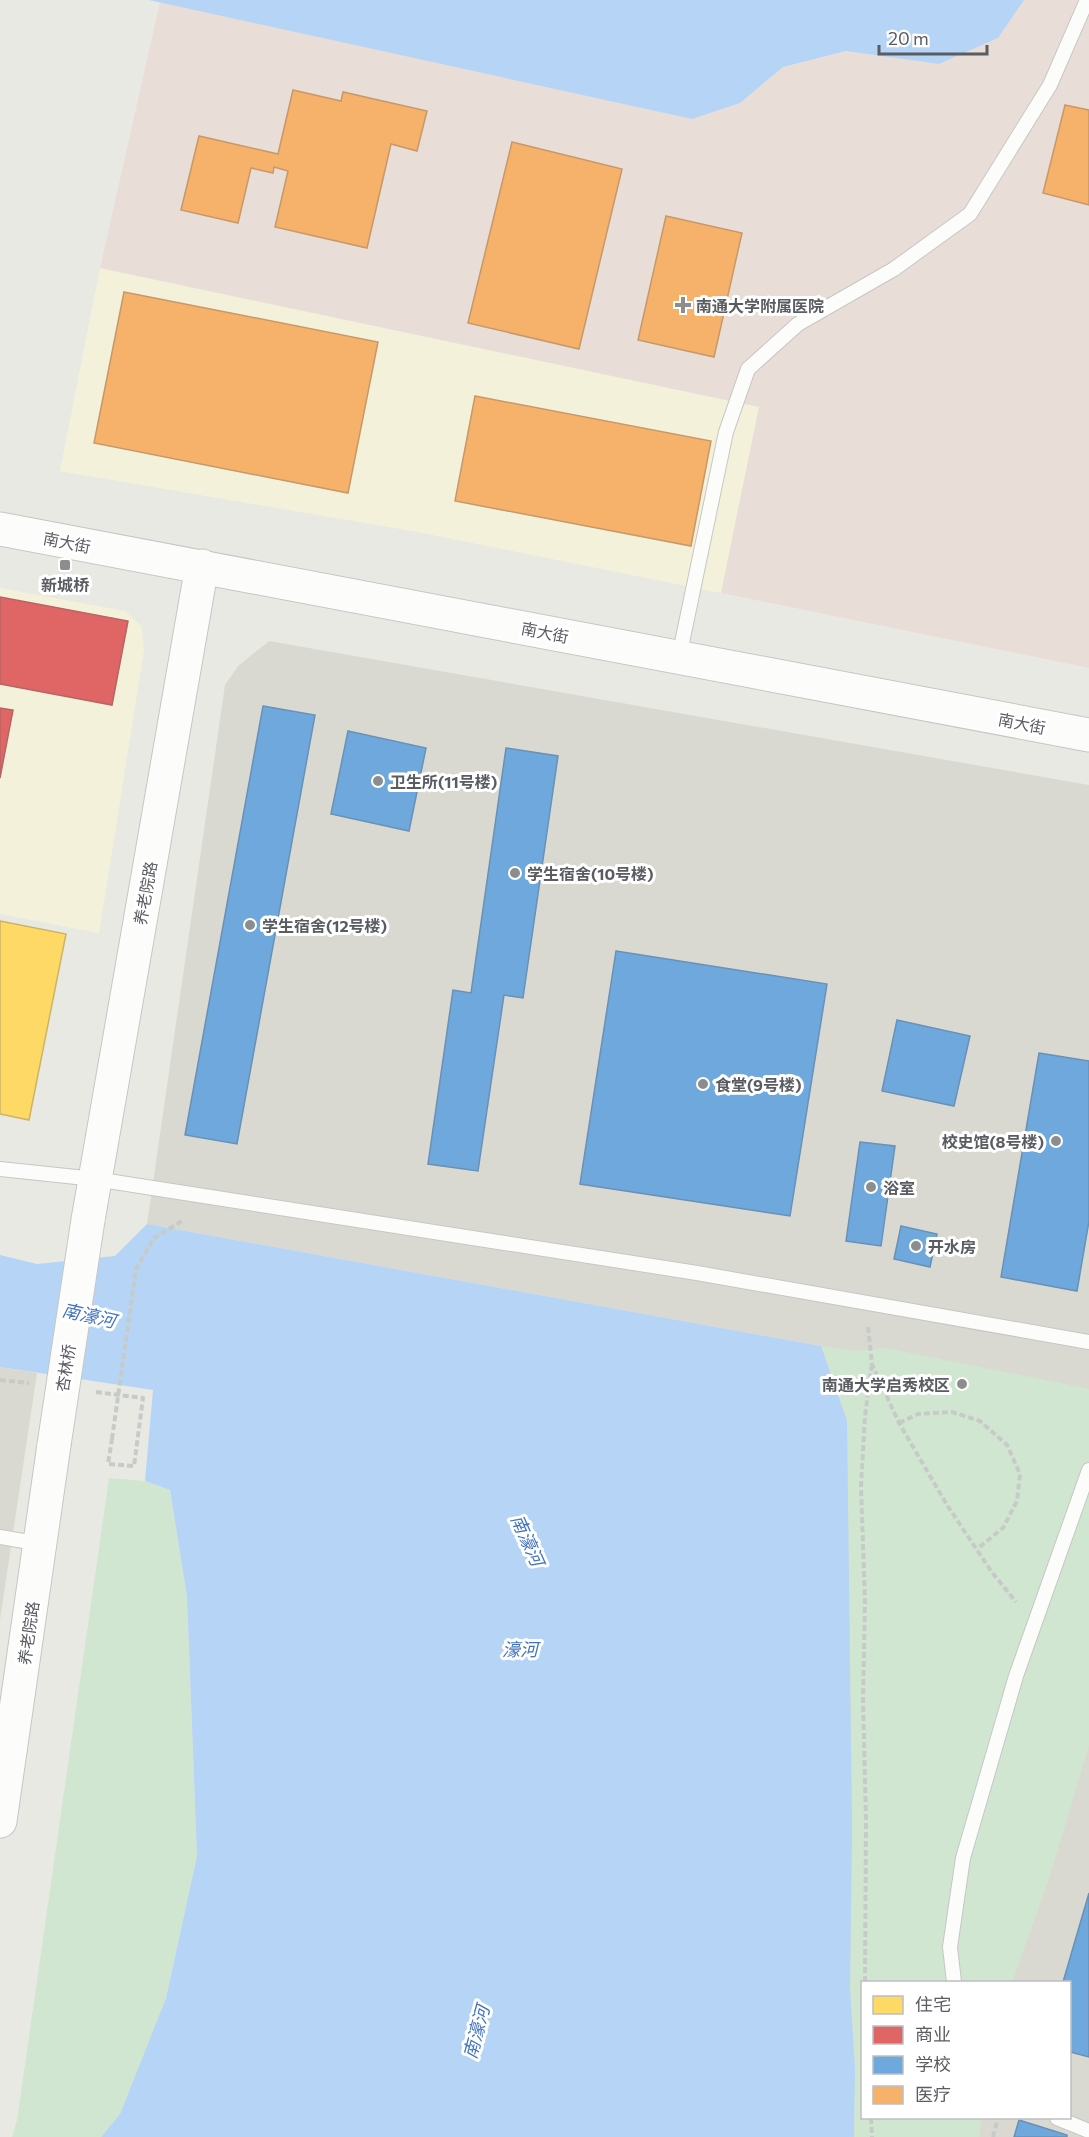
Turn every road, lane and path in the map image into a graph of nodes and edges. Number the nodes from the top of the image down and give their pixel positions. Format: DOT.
graph roads {
  1 [pos="1088,0"];
  2 [pos="0,529"];
  3 [pos="202,566"];
  4 [pos="679,657"];
  5 [pos="1089,735"];
  6 [pos="0,1169"];
  7 [pos="95,1179"];
  8 [pos="88,1220"];
  9 [pos="182,1221"];
  10 [pos="866,1302"];
  11 [pos="1089,1342"];
  12 [pos="872,1364"];
  13 [pos="0,1380"];
  14 [pos="33,1384"];
  15 [pos="88,1391"];
  16 [pos="899,1423"];
  17 [pos="54,1445"];
  18 [pos="1089,1470"];
  19 [pos="0,1538"];
  20 [pos="41,1544"];
  21 [pos="976,1549"];
  22 [pos="1034,1624"];
  23 [pos="0,1821"];
  24 [pos="865,1981"];
  25 [pos="954,1981"];
  26 [pos="871,2119"];
  27 [pos="998,2119"];
  28 [pos="1059,2119"];
  29 [pos="1089,2131"];
  30 [pos="872,2137"];
  31 [pos="993,2137"];
  1 -- 4 [label="lane"];
  2 -- 3 [label="street, 南大街"];
  3 -- 4 [label="street, 南大街"];
  3 -- 7 [label="street, 养老院路"];
  4 -- 5 [label="street, 南大街"];
  6 -- 7 [label="lane"];
  7 -- 8 [label="street, 养老院路"];
  7 -- 10 [label="lane"];
  8 -- 17 [label="street, 杏林桥, bridge"];
  9 -- 15 [label="path, bridge"];
  10 -- 11 [label="lane"];
  10 -- 12 [label="path"];
  12 -- 16 [label="path"];
  12 -- 24 [label="path"];
  13 -- 14 [label="path"];
  16 -- 21 [label="path"];
  16 -- 21 [label="path"];
  17 -- 20 [label="street, 养老院路"];
  18 -- 22 [label="lane"];
  19 -- 20 [label="lane"];
  20 -- 23 [label="street, 养老院路"];
  21 -- 22 [label="path"];
  22 -- 25 [label="lane"];
  26 -- 30 [label="path"];
  27 -- 31 [label="path"];
  28 -- 29 [label="lane"];
}
